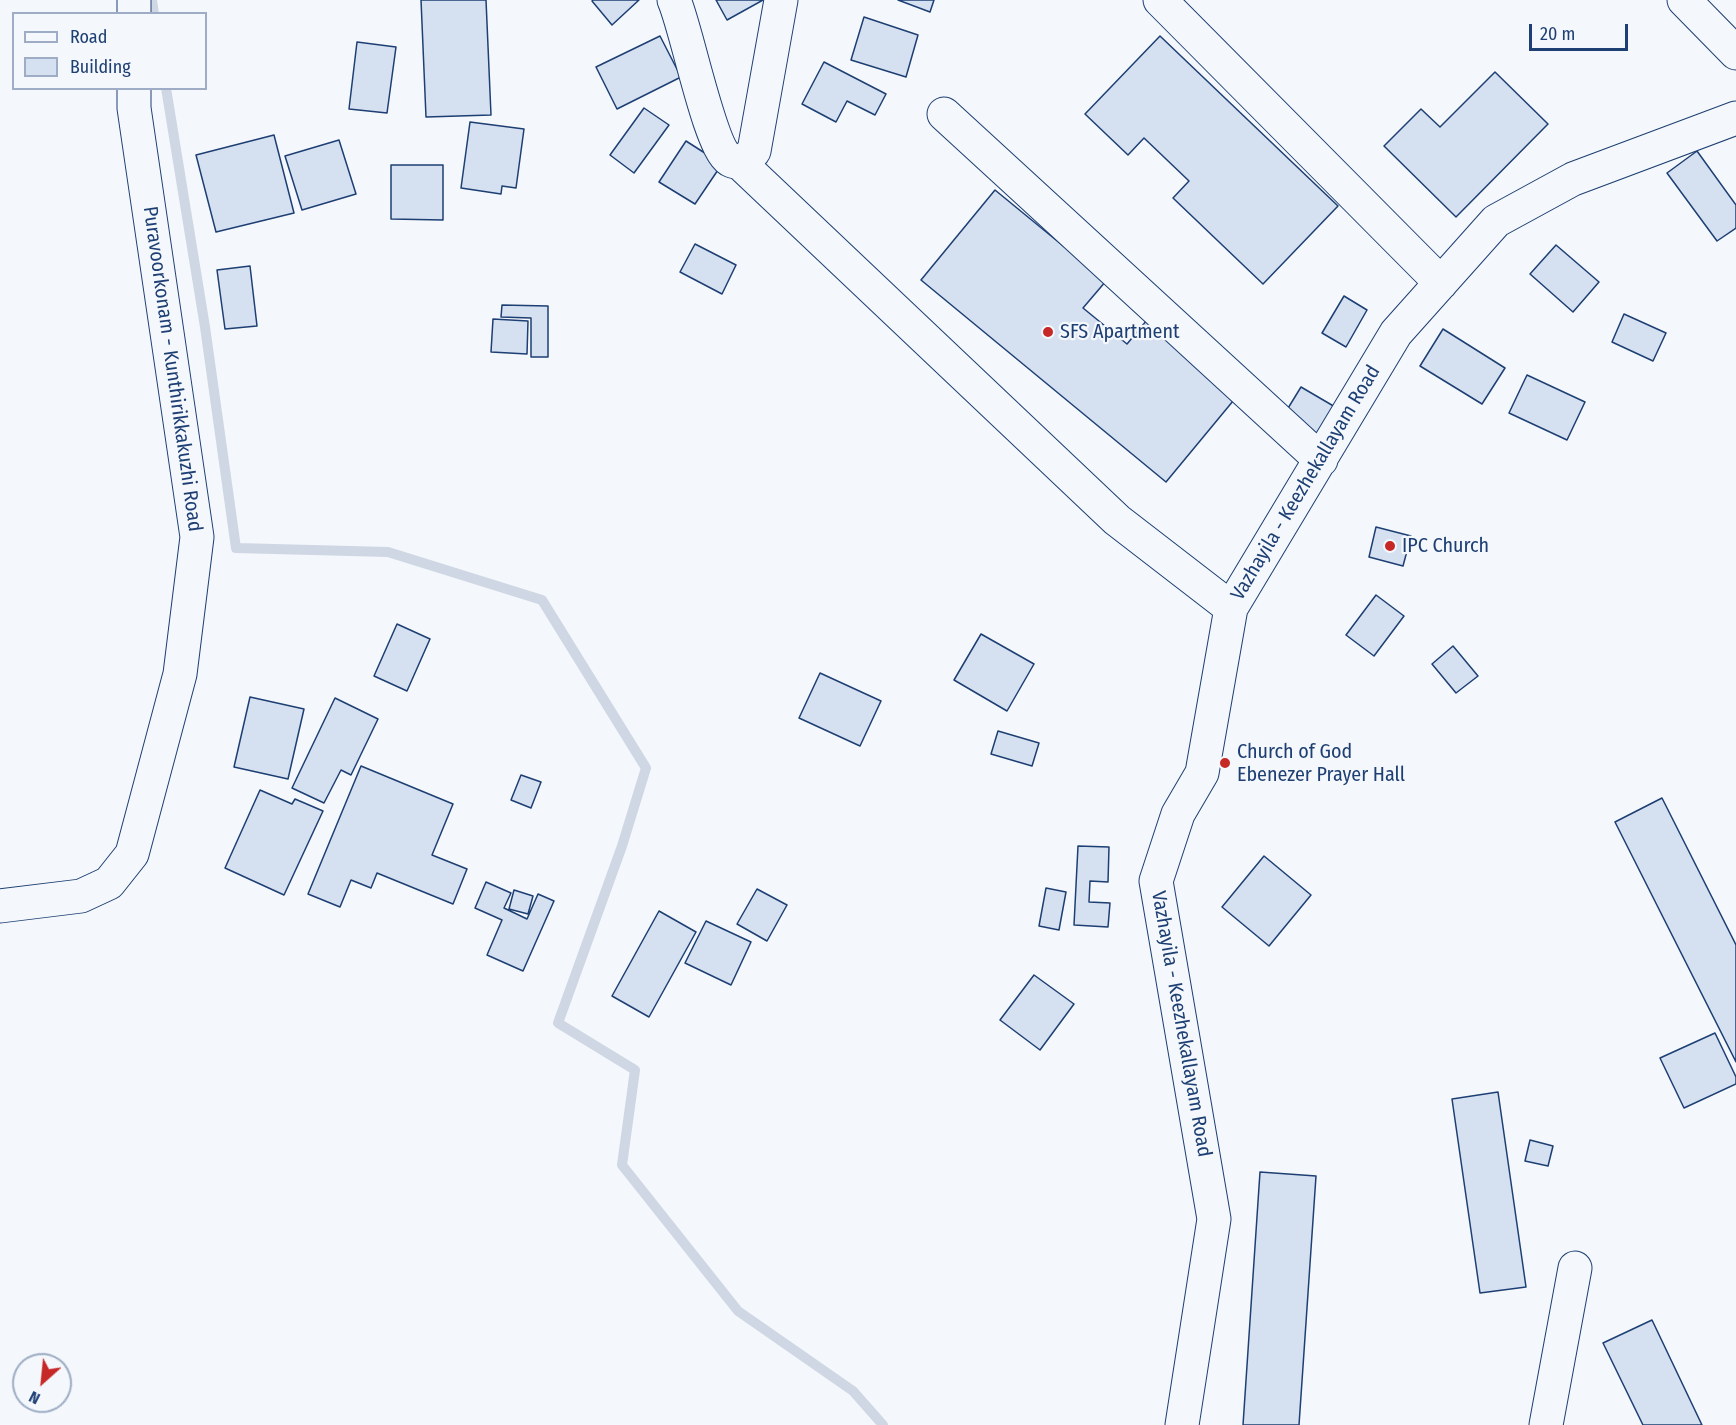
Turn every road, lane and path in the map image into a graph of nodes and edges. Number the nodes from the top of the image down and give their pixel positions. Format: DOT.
graph roads {
  1 [pos="674,0"];
  2 [pos="781,0"];
  3 [pos="1160,0"];
  4 [pos="1684,0"];
  5 [pos="1736,53"];
  6 [pos="134,90"];
  7 [pos="944,114"];
  8 [pos="1736,118"];
  9 [pos="739,162"];
  10 [pos="1441,284"];
  11 [pos="1321,460"];
  12 [pos="1231,608"];
  13 [pos="0,906"];
  14 [pos="1575,1268"];
  15 [pos="1182,1425"];
  16 [pos="1546,1425"];
  1 -- 9 [label="street"];
  2 -- 9 [label="street"];
  3 -- 10 [label="street"];
  4 -- 5 [label="street"];
  6 -- 13 [label="street, Puravoorkonam - Kunthirikkakuzhi Road"];
  7 -- 11 [label="street"];
  8 -- 10 [label="street, Vazhayila - Keezhekallayam Road"];
  9 -- 12 [label="street"];
  10 -- 11 [label="street, Vazhayila - Keezhekallayam Road"];
  11 -- 12 [label="street, Vazhayila - Keezhekallayam Road"];
  12 -- 15 [label="street, Vazhayila - Keezhekallayam Road"];
  14 -- 16 [label="street"];
}
